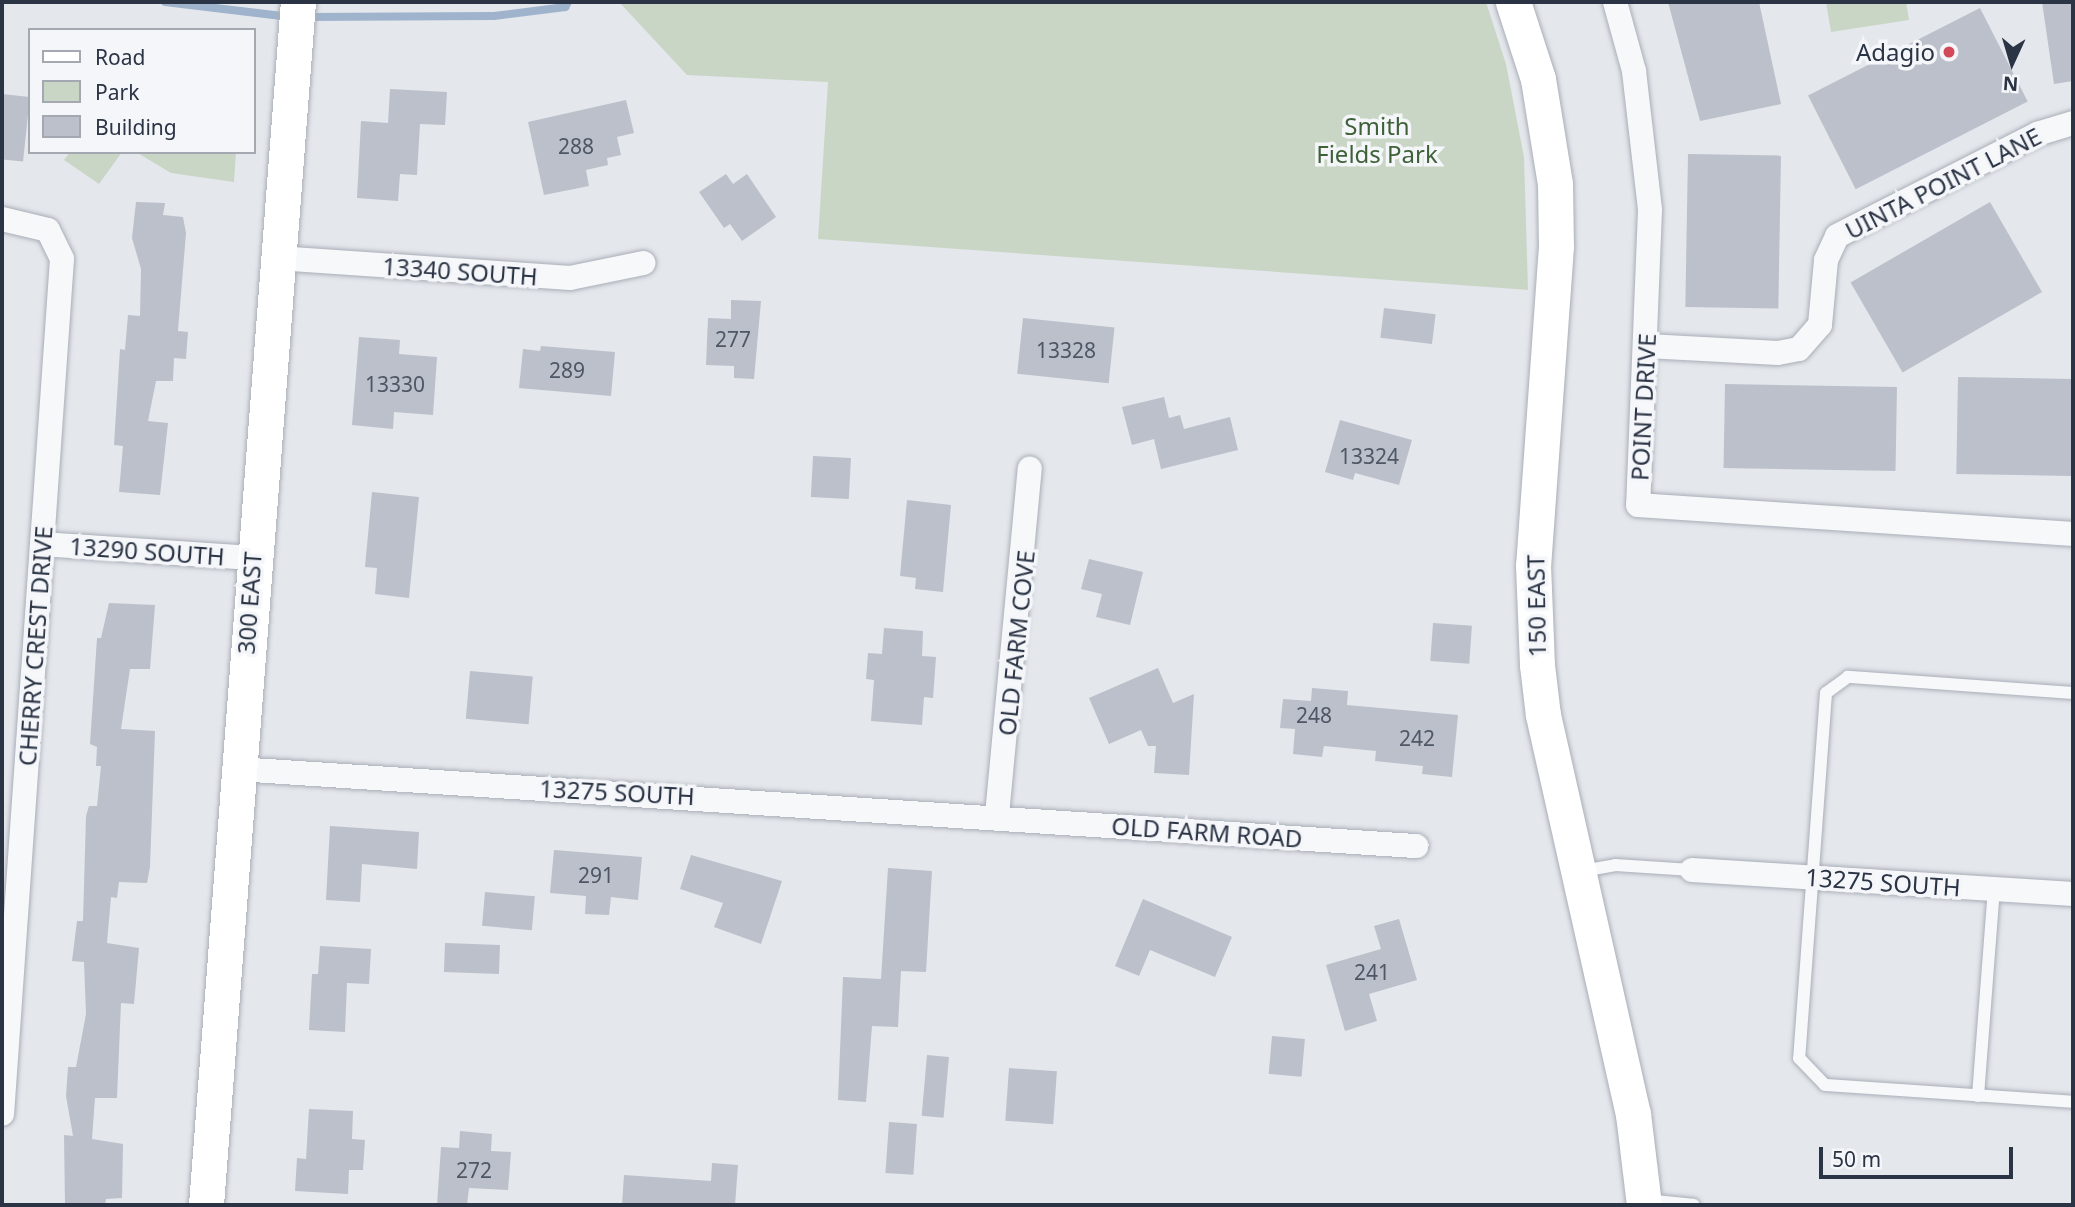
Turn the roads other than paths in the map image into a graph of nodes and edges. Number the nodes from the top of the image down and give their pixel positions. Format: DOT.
graph roads {
  1 [pos="298,2"];
  2 [pos="1513,2"];
  3 [pos="1615,2"];
  4 [pos="2073,123"];
  5 [pos="2,219"];
  6 [pos="276,258"];
  7 [pos="643,263"];
  8 [pos="1647,346"];
  9 [pos="1030,470"];
  10 [pos="2073,534"];
  11 [pos="42,544"];
  12 [pos="252,558"];
  13 [pos="2073,693"];
  14 [pos="237,769"];
  15 [pos="997,815"];
  16 [pos="1416,846"];
  17 [pos="1692,870"];
  18 [pos="1579,872"];
  19 [pos="1813,878"];
  20 [pos="10,889"];
  21 [pos="1994,889"];
  22 [pos="2073,894"];
  23 [pos="1978,1096"];
  24 [pos="2073,1102"];
  25 [pos="2,1114"];
  26 [pos="1644,1202"];
  27 [pos="206,1205"];
  28 [pos="1694,1205"];
  1 -- 6 [label="main road, 300 EAST"];
  2 -- 18 [label="main road, 150 EAST"];
  3 -- 8 [label="street, POINT DRIVE"];
  4 -- 8 [label="street, UINTA POINT LANE"];
  5 -- 11 [label="street, CHERRY CREST DRIVE"];
  6 -- 7 [label="street, 13340 SOUTH"];
  6 -- 12 [label="main road, 300 EAST"];
  8 -- 10 [label="street, POINT DRIVE"];
  9 -- 15 [label="street, OLD FARM COVE"];
  11 -- 12 [label="street, 13290 SOUTH"];
  11 -- 20 [label="street, CHERRY CREST DRIVE"];
  12 -- 14 [label="main road, 300 EAST"];
  13 -- 19 [label="lane"];
  14 -- 15 [label="street, 13275 SOUTH"];
  14 -- 27 [label="main road, 300 EAST"];
  15 -- 16 [label="street, OLD FARM ROAD"];
  17 -- 18 [label="lane"];
  17 -- 19 [label="street, 13275 SOUTH"];
  18 -- 26 [label="main road, 150 EAST"];
  19 -- 21 [label="street, 13275 SOUTH"];
  19 -- 23 [label="lane"];
  20 -- 25 [label="street, CHERRY CREST DRIVE"];
  21 -- 22 [label="street, 13275 SOUTH"];
  21 -- 23 [label="lane"];
  23 -- 24 [label="lane"];
  26 -- 28 [label="lane"];
}
